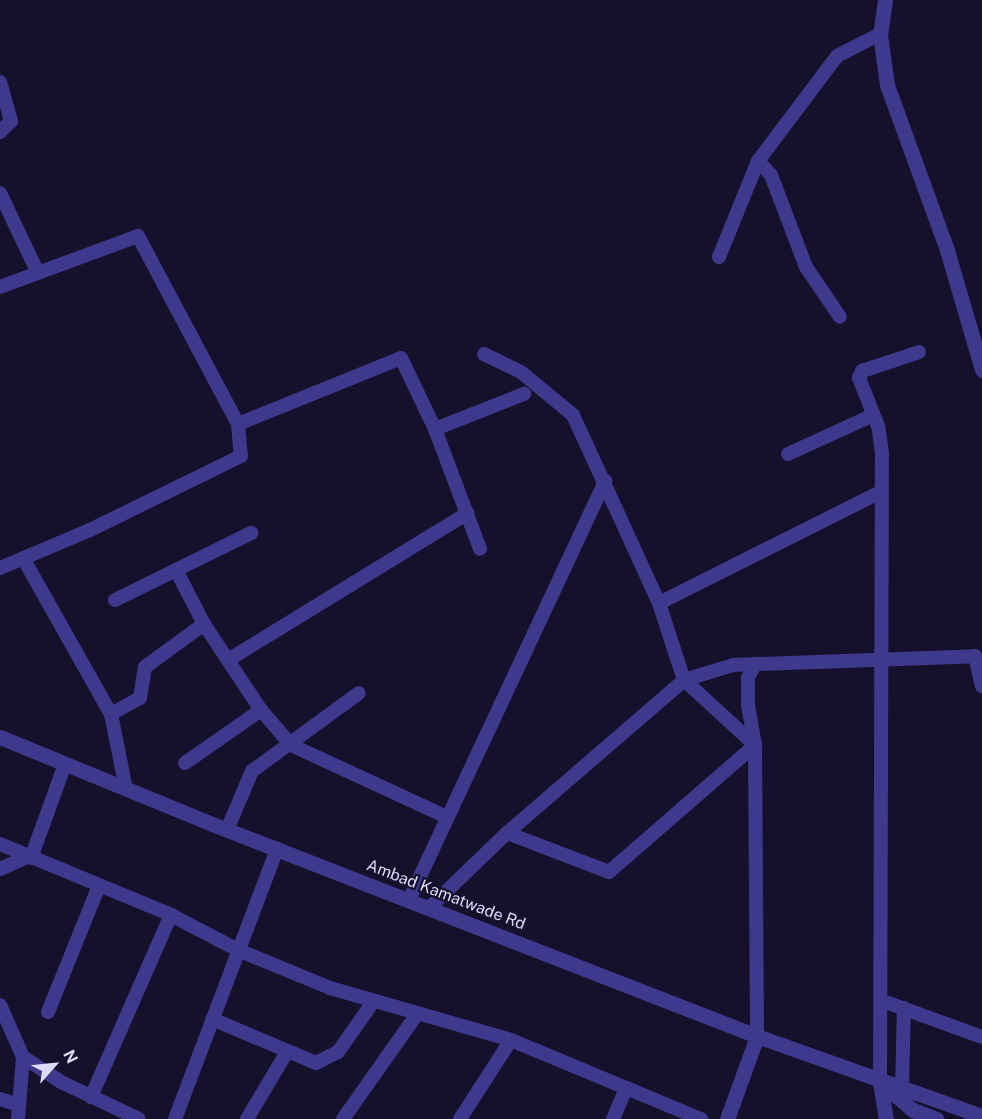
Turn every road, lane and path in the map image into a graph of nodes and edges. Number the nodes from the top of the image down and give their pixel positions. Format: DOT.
graph roads {
  1 [pos="885,0"];
  2 [pos="880,34"];
  3 [pos="0,82"];
  4 [pos="0,132"];
  5 [pos="758,161"];
  6 [pos="0,193"];
  7 [pos="719,257"];
  8 [pos="36,271"];
  9 [pos="0,287"];
  10 [pos="840,317"];
  11 [pos="919,352"];
  12 [pos="484,354"];
  13 [pos="982,370"];
  14 [pos="524,394"];
  15 [pos="873,415"];
  16 [pos="238,424"];
  17 [pos="435,429"];
  18 [pos="788,454"];
  19 [pos="605,481"];
  20 [pos="879,493"];
  21 [pos="468,513"];
  22 [pos="251,533"];
  23 [pos="480,549"];
  24 [pos="23,558"];
  25 [pos="0,568"];
  26 [pos="177,570"];
  27 [pos="115,600"];
  28 [pos="659,603"];
  29 [pos="204,624"];
  30 [pos="884,658"];
  31 [pos="228,660"];
  32 [pos="755,664"];
  33 [pos="684,680"];
  34 [pos="982,686"];
  35 [pos="358,693"];
  36 [pos="261,710"];
  37 [pos="111,714"];
  38 [pos="0,737"];
  39 [pos="291,745"];
  40 [pos="755,745"];
  41 [pos="185,763"];
  42 [pos="65,764"];
  43 [pos="126,789"];
  44 [pos="447,817"];
  45 [pos="227,830"];
  46 [pos="507,833"];
  47 [pos="0,844"];
  48 [pos="277,849"];
  49 [pos="29,858"];
  50 [pos="0,869"];
  51 [pos="99,886"];
  52 [pos="410,900"];
  53 [pos="430,907"];
  54 [pos="171,915"];
  55 [pos="238,950"];
  56 [pos="883,1001"];
  57 [pos="373,1002"];
  58 [pos="0,1005"];
  59 [pos="903,1008"];
  60 [pos="48,1012"];
  61 [pos="417,1014"];
  62 [pos="212,1019"];
  63 [pos="758,1036"];
  64 [pos="982,1037"];
  65 [pos="511,1040"];
  66 [pos="287,1052"];
  67 [pos="23,1058"];
  68 [pos="880,1082"];
  69 [pos="626,1088"];
  70 [pos="902,1088"];
  71 [pos="91,1097"];
  72 [pos="0,1099"];
  73 [pos="18,1112"];
  74 [pos="982,1116"];
  75 [pos="139,1119"];
  76 [pos="175,1119"];
  77 [pos="247,1119"];
  78 [pos="343,1119"];
  79 [pos="460,1119"];
  80 [pos="613,1119"];
  81 [pos="701,1119"];
  82 [pos="727,1119"];
  83 [pos="886,1119"];
  84 [pos="936,1119"];
  1 -- 2 [label="street"];
  2 -- 5 [label="street"];
  2 -- 13 [label="street"];
  3 -- 4 [label="street"];
  5 -- 7 [label="street"];
  5 -- 10 [label="street"];
  6 -- 8 [label="street"];
  8 -- 9 [label="street"];
  8 -- 16 [label="street"];
  11 -- 15 [label="street"];
  12 -- 19 [label="street"];
  14 -- 17 [label="street"];
  15 -- 18 [label="street"];
  15 -- 20 [label="street"];
  16 -- 17 [label="street"];
  16 -- 24 [label="street"];
  17 -- 21 [label="street"];
  19 -- 28 [label="street"];
  19 -- 44 [label="street"];
  20 -- 28 [label="street"];
  20 -- 30 [label="street"];
  21 -- 23 [label="street"];
  21 -- 31 [label="street"];
  22 -- 26 [label="street"];
  24 -- 25 [label="street"];
  24 -- 37 [label="street"];
  26 -- 27 [label="street"];
  26 -- 29 [label="street"];
  28 -- 33 [label="street"];
  29 -- 31 [label="street"];
  29 -- 37 [label="street"];
  30 -- 32 [label="street"];
  30 -- 34 [label="street"];
  30 -- 56 [label="street"];
  31 -- 36 [label="street"];
  32 -- 33 [label="street"];
  32 -- 40 [label="street"];
  33 -- 40 [label="street"];
  33 -- 46 [label="street"];
  35 -- 39 [label="street"];
  36 -- 39 [label="street"];
  36 -- 41 [label="street"];
  37 -- 43 [label="street"];
  38 -- 42 [label="street, Ambad Kamatwade Rd"];
  39 -- 44 [label="street"];
  39 -- 45 [label="street"];
  40 -- 46 [label="street"];
  40 -- 63 [label="street"];
  42 -- 43 [label="street, Ambad Kamatwade Rd"];
  42 -- 49 [label="street"];
  43 -- 45 [label="street, Ambad Kamatwade Rd"];
  44 -- 52 [label="street"];
  45 -- 48 [label="street, Ambad Kamatwade Rd"];
  46 -- 53 [label="street"];
  47 -- 49 [label="street"];
  48 -- 52 [label="street, Ambad Kamatwade Rd"];
  48 -- 55 [label="street"];
  49 -- 50 [label="street"];
  49 -- 51 [label="street"];
  51 -- 54 [label="street"];
  51 -- 60 [label="street"];
  52 -- 53 [label="street, Ambad Kamatwade Rd"];
  53 -- 63 [label="street, Ambad Kamatwade Rd"];
  54 -- 55 [label="street"];
  54 -- 71 [label="street"];
  55 -- 57 [label="street"];
  55 -- 62 [label="street"];
  56 -- 59 [label="street"];
  56 -- 68 [label="street"];
  57 -- 61 [label="street"];
  57 -- 66 [label="street"];
  58 -- 67 [label="street"];
  59 -- 64 [label="street"];
  59 -- 70 [label="street"];
  61 -- 65 [label="street"];
  61 -- 78 [label="street"];
  62 -- 66 [label="street"];
  62 -- 76 [label="street"];
  63 -- 68 [label="street, Ambad Kamatwade Rd"];
  63 -- 82 [label="street"];
  65 -- 69 [label="street"];
  65 -- 79 [label="street"];
  66 -- 77 [label="street"];
  67 -- 71 [label="street"];
  67 -- 73 [label="street"];
  68 -- 70 [label="street, Ambad Kamatwade Rd"];
  68 -- 83 [label="street"];
  68 -- 84 [label="street, Ambad Kamatwade Rd"];
  69 -- 80 [label="street"];
  69 -- 81 [label="street"];
  70 -- 74 [label="street, Ambad Kamatwade Rd"];
  71 -- 75 [label="street"];
  72 -- 73 [label="street"];
}
